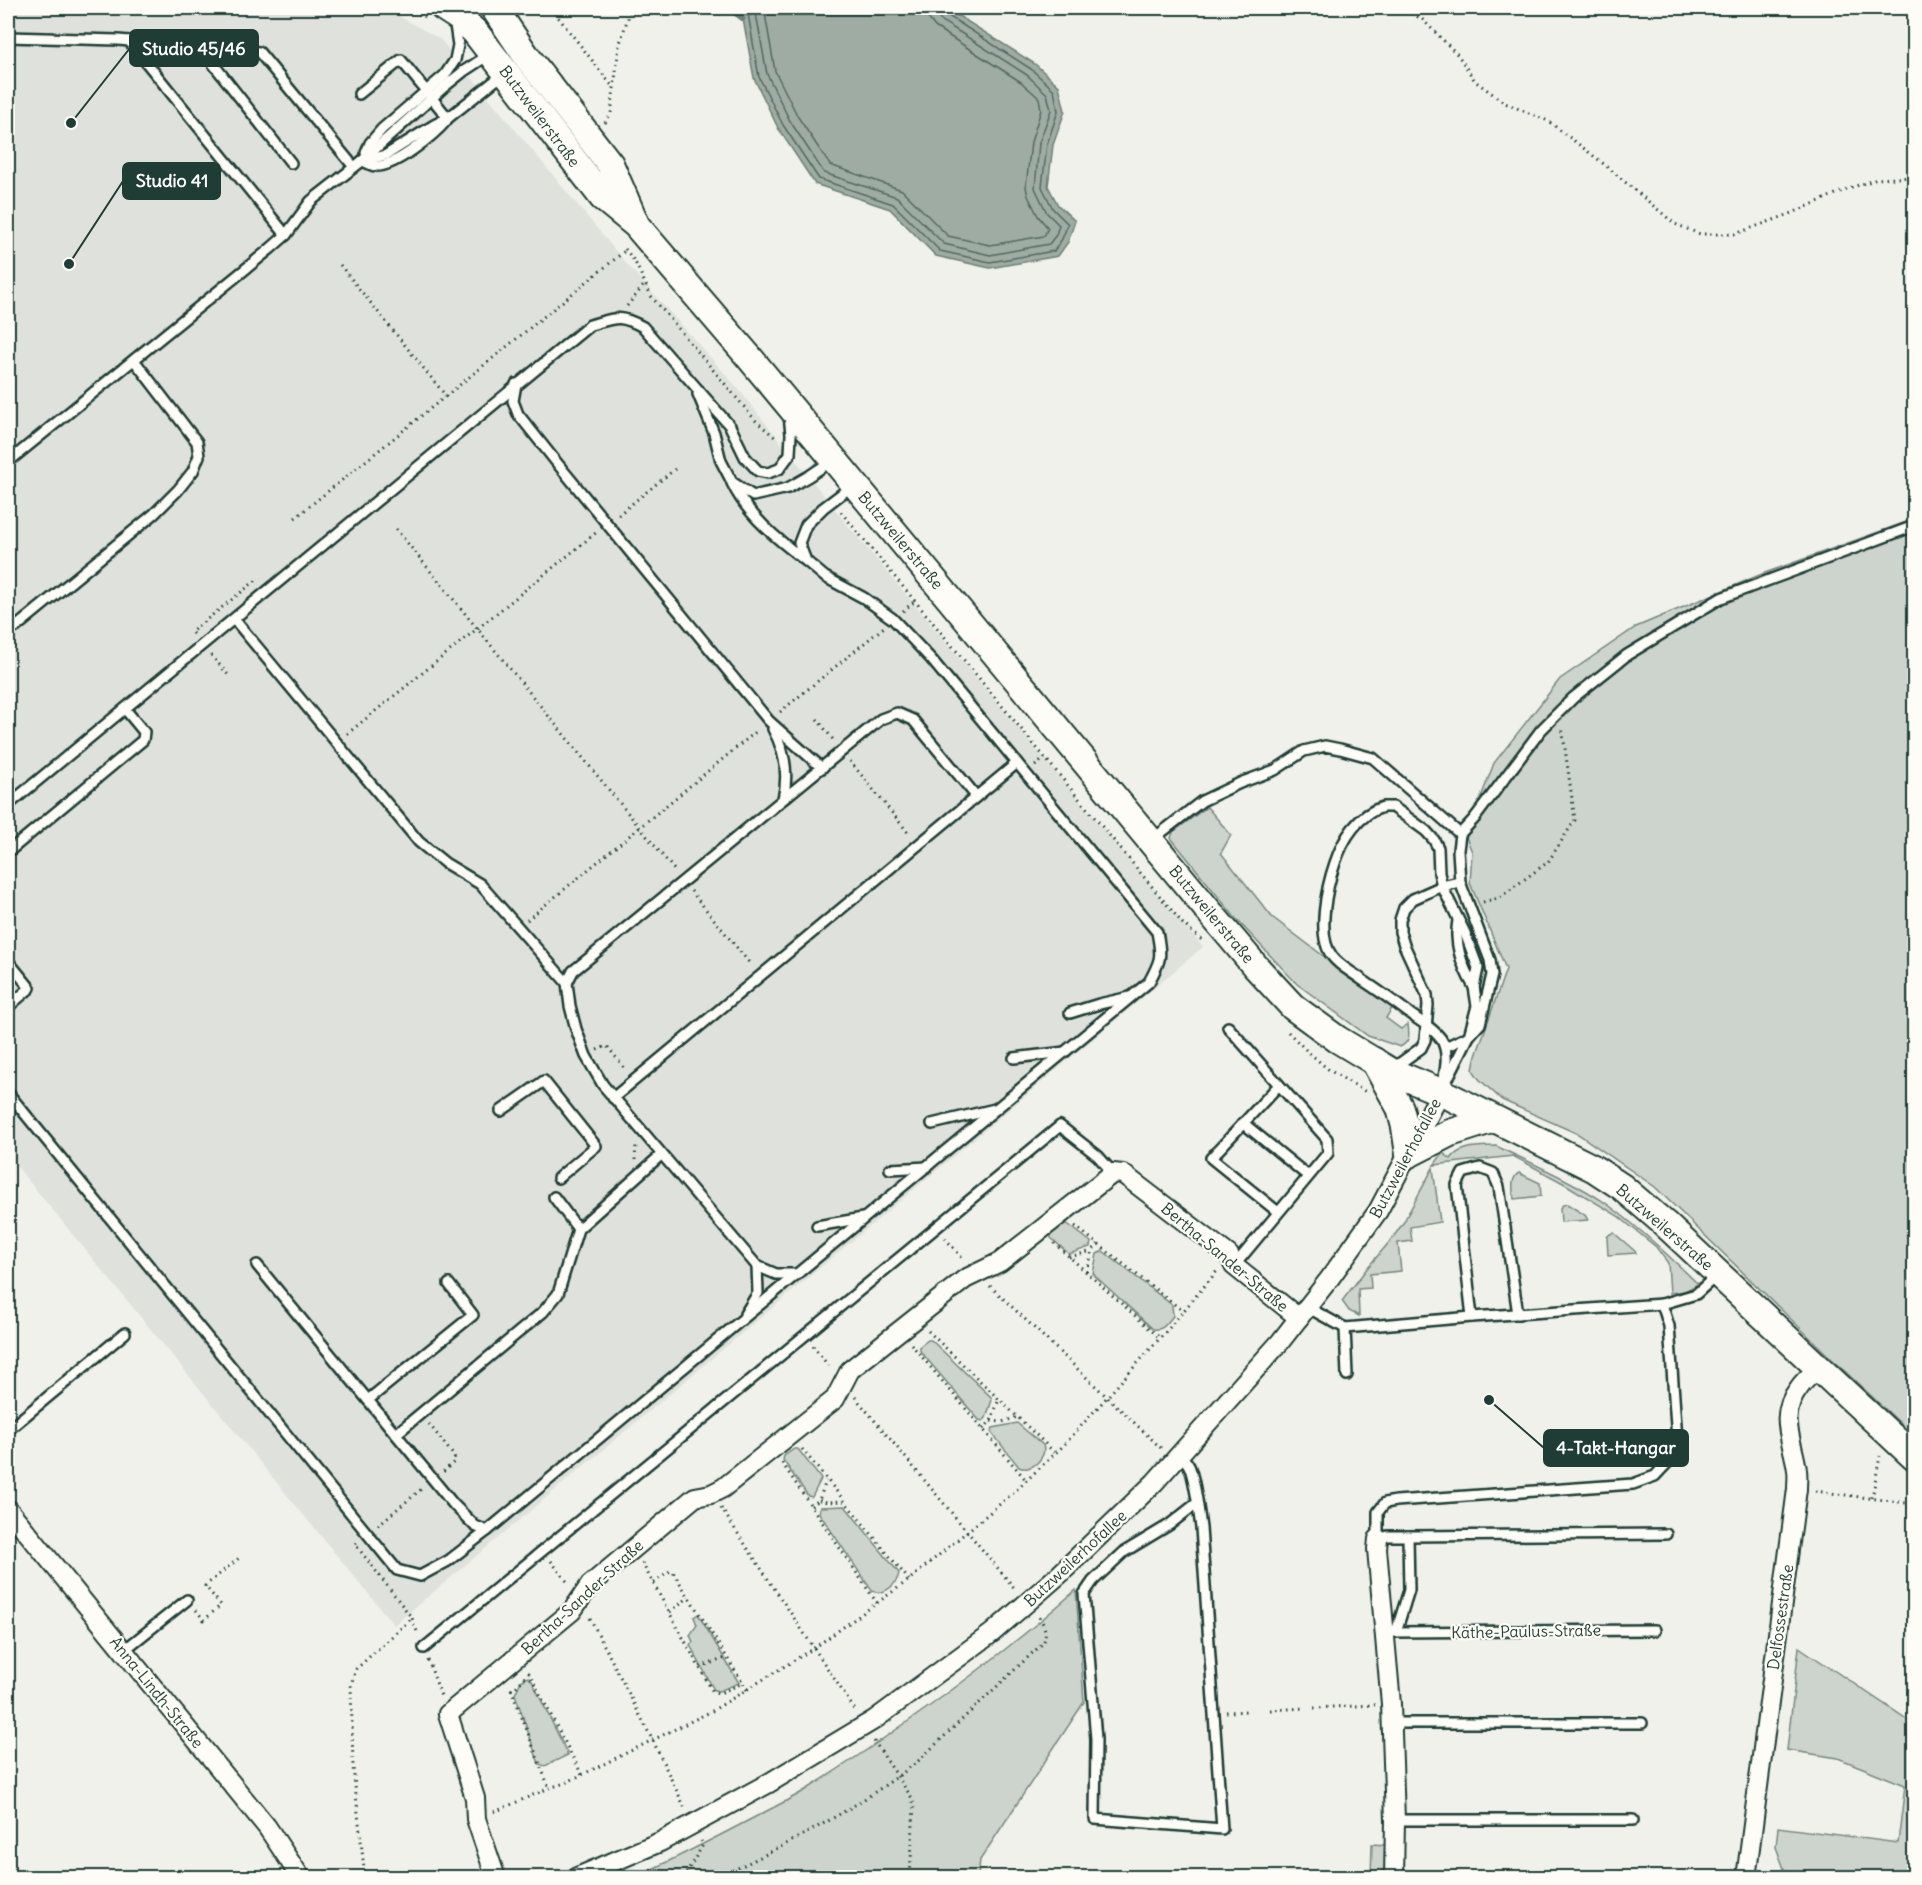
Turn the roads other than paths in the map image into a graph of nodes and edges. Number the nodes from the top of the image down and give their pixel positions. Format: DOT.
graph roads {
  1 [pos="443,8"];
  2 [pos="494,8"];
  3 [pos="8,37"];
  4 [pos="129,41"];
  5 [pos="200,47"];
  6 [pos="509,57"];
  7 [pos="359,94"];
  8 [pos="429,95"];
  9 [pos="448,118"];
  10 [pos="291,163"];
  11 [pos="358,164"];
  12 [pos="286,235"];
  13 [pos="134,360"];
  14 [pos="516,384"];
  15 [pos="695,386"];
  16 [pos="788,404"];
  17 [pos="833,459"];
  18 [pos="8,462"];
  19 [pos="732,482"];
  20 [pos="854,484"];
  21 [pos="1914,526"];
  22 [pos="806,561"];
  23 [pos="234,619"];
  24 [pos="16,627"];
  25 [pos="125,709"];
  26 [pos="769,721"];
  27 [pos="1017,763"];
  28 [pos="822,768"];
  29 [pos="976,796"];
  30 [pos="783,799"];
  31 [pos="8,805"];
  32 [pos="1460,834"];
  33 [pos="1151,840"];
  34 [pos="8,852"];
  35 [pos="1460,882"];
  36 [pos="1442,886"];
  37 [pos="8,961"];
  38 [pos="567,983"];
  39 [pos="1132,997"];
  40 [pos="8,1007"];
  41 [pos="1070,1013"];
  42 [pos="1425,1025"];
  43 [pos="1228,1026"];
  44 [pos="1469,1036"];
  45 [pos="1445,1047"];
  46 [pos="1065,1052"];
  47 [pos="1014,1058"];
  48 [pos="1382,1066"];
  49 [pos="1279,1085"];
  50 [pos="1441,1092"];
  51 [pos="8,1093"];
  52 [pos="613,1098"];
  53 [pos="997,1108"];
  54 [pos="501,1111"];
  55 [pos="1494,1119"];
  56 [pos="932,1124"];
  57 [pos="1243,1124"];
  58 [pos="1408,1154"];
  59 [pos="661,1155"];
  60 [pos="927,1167"];
  61 [pos="890,1169"];
  62 [pos="1113,1173"];
  63 [pos="1308,1176"];
  64 [pos="558,1178"];
  65 [pos="554,1197"];
  66 [pos="1278,1212"];
  67 [pos="866,1217"];
  68 [pos="817,1226"];
  69 [pos="578,1229"];
  70 [pos="1232,1261"];
  71 [pos="257,1265"];
  72 [pos="757,1266"];
  73 [pos="798,1274"];
  74 [pos="1718,1274"];
  75 [pos="449,1284"];
  76 [pos="1662,1304"];
  77 [pos="1303,1312"];
  78 [pos="1518,1314"];
  79 [pos="1472,1317"];
  80 [pos="740,1321"];
  81 [pos="1345,1328"];
  82 [pos="125,1333"];
  83 [pos="1819,1368"];
  84 [pos="1347,1375"];
  85 [pos="368,1400"];
  86 [pos="8,1430"];
  87 [pos="396,1434"];
  88 [pos="1177,1457"];
  89 [pos="1914,1457"];
  90 [pos="1197,1503"];
  91 [pos="8,1509"];
  92 [pos="486,1531"];
  93 [pos="1666,1534"];
  94 [pos="1408,1536"];
  95 [pos="1378,1539"];
  96 [pos="187,1600"];
  97 [pos="1655,1630"];
  98 [pos="1390,1632"];
  99 [pos="424,1648"];
  100 [pos="123,1651"];
  101 [pos="1392,1723"];
  102 [pos="1642,1723"];
  103 [pos="1395,1820"];
  104 [pos="1633,1820"];
  105 [pos="302,1878"];
  106 [pos="496,1878"];
  107 [pos="575,1878"];
  108 [pos="1394,1878"];
  109 [pos="1746,1878"];
  1 -- 6 [label="street, Butzweilerstraße"];
  1 -- 8 [label="lane"];
  2 -- 6 [label="street, Butzweilerstraße"];
  3 -- 4 [label="lane"];
  4 -- 5 [label="lane"];
  4 -- 12 [label="lane"];
  5 -- 10 [label="lane"];
  5 -- 11 [label="lane"];
  6 -- 8 [label="lane"];
  6 -- 9 [label="lane"];
  6 -- 16 [label="street, Butzweilerstraße"];
  7 -- 8 [label="lane"];
  8 -- 9 [label="lane"];
  8 -- 11 [label="lane"];
  9 -- 11 [label="lane"];
  11 -- 12 [label="lane"];
  12 -- 13 [label="lane"];
  13 -- 18 [label="lane"];
  13 -- 24 [label="lane"];
  14 -- 15 [label="lane"];
  14 -- 23 [label="lane"];
  14 -- 26 [label="lane"];
  15 -- 16 [label="lane"];
  15 -- 19 [label="lane"];
  16 -- 17 [label="street, Butzweilerstraße"];
  17 -- 19 [label="lane"];
  17 -- 20 [label="street, Butzweilerstraße"];
  19 -- 22 [label="lane"];
  20 -- 22 [label="lane"];
  20 -- 33 [label="street, Butzweilerstraße"];
  21 -- 32 [label="lane"];
  22 -- 27 [label="lane"];
  23 -- 25 [label="lane"];
  23 -- 38 [label="lane"];
  25 -- 31 [label="lane"];
  25 -- 34 [label="lane"];
  26 -- 28 [label="lane"];
  26 -- 30 [label="lane"];
  27 -- 29 [label="lane"];
  27 -- 39 [label="lane"];
  28 -- 29 [label="lane"];
  28 -- 30 [label="lane"];
  29 -- 52 [label="lane"];
  30 -- 38 [label="lane"];
  32 -- 33 [label="lane"];
  32 -- 35 [label="lane"];
  33 -- 48 [label="street, Butzweilerstraße"];
  35 -- 36 [label="lane"];
  35 -- 44 [label="lane"];
  36 -- 42 [label="lane"];
  36 -- 42 [label="lane"];
  36 -- 44 [label="lane"];
  37 -- 40 [label="lane"];
  38 -- 52 [label="lane"];
  39 -- 41 [label="lane"];
  39 -- 46 [label="lane"];
  42 -- 45 [label="lane"];
  42 -- 48 [label="lane"];
  43 -- 49 [label="lane"];
  44 -- 45 [label="lane"];
  44 -- 50 [label="lane"];
  45 -- 50 [label="lane"];
  46 -- 47 [label="lane"];
  46 -- 53 [label="lane"];
  48 -- 50 [label="street, Butzweilerstraße"];
  48 -- 58 [label="street"];
  49 -- 57 [label="lane"];
  49 -- 63 [label="lane"];
  50 -- 55 [label="street, Butzweilerstraße"];
  50 -- 58 [label="street, Butzweilerhofallee"];
  51 -- 92 [label="lane"];
  52 -- 59 [label="lane"];
  53 -- 56 [label="lane"];
  53 -- 60 [label="lane"];
  54 -- 64 [label="lane"];
  55 -- 58 [label="street"];
  55 -- 74 [label="street, Butzweilerstraße"];
  57 -- 63 [label="lane"];
  57 -- 66 [label="lane"];
  58 -- 77 [label="street, Butzweilerhofallee"];
  59 -- 69 [label="lane"];
  59 -- 72 [label="lane"];
  60 -- 61 [label="lane"];
  60 -- 67 [label="lane"];
  62 -- 70 [label="street, Bertha-Sander-Straße"];
  62 -- 99 [label="lane"];
  62 -- 106 [label="street, Bertha-Sander-Straße"];
  63 -- 66 [label="lane"];
  65 -- 69 [label="lane"];
  66 -- 70 [label="lane"];
  67 -- 68 [label="lane"];
  67 -- 73 [label="lane"];
  69 -- 87 [label="lane"];
  70 -- 77 [label="street, Bertha-Sander-Straße"];
  71 -- 85 [label="lane"];
  72 -- 73 [label="lane"];
  72 -- 80 [label="lane"];
  73 -- 80 [label="lane"];
  74 -- 76 [label="lane"];
  74 -- 83 [label="street, Butzweilerstraße"];
  75 -- 85 [label="lane"];
  76 -- 78 [label="lane"];
  76 -- 95 [label="lane"];
  77 -- 81 [label="lane"];
  77 -- 88 [label="street, Butzweilerhofallee"];
  78 -- 79 [label="lane"];
  78 -- 79 [label="lane"];
  79 -- 81 [label="lane"];
  80 -- 92 [label="lane"];
  81 -- 84 [label="lane"];
  82 -- 86 [label="lane"];
  83 -- 89 [label="street, Butzweilerstraße"];
  83 -- 109 [label="street, Delfossestraße"];
  85 -- 87 [label="lane"];
  87 -- 92 [label="lane"];
  88 -- 90 [label="lane"];
  88 -- 107 [label="street, Butzweilerhofallee"];
  90 -- 90 [label="lane"];
  91 -- 100 [label="street, Anna-Lindh-Straße"];
  93 -- 94 [label="lane"];
  94 -- 95 [label="lane"];
  94 -- 98 [label="lane"];
  95 -- 98 [label="street"];
  96 -- 100 [label="lane"];
  97 -- 98 [label="lane, Käthe-Paulus-Straße"];
  98 -- 101 [label="street"];
  100 -- 105 [label="street, Anna-Lindh-Straße"];
  101 -- 102 [label="lane"];
  101 -- 103 [label="street"];
  103 -- 104 [label="lane"];
  103 -- 108 [label="street"];
}
